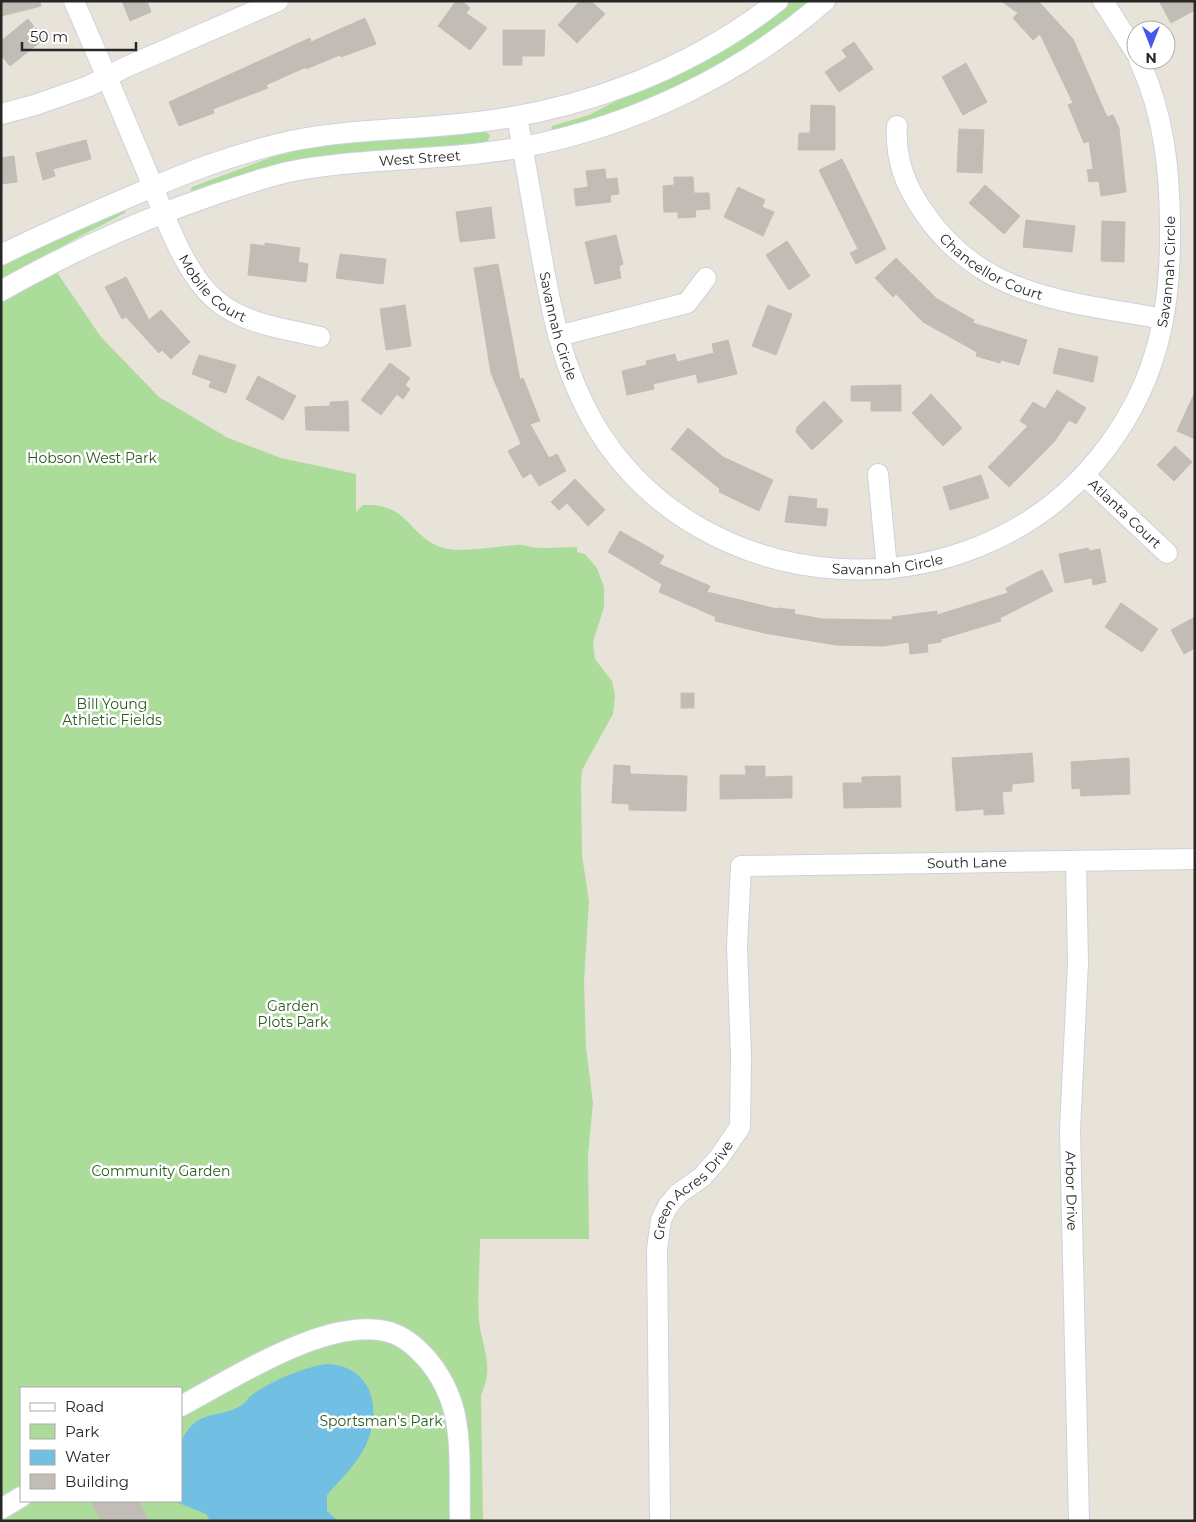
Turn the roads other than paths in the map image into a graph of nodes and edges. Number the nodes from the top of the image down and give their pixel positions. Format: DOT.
graph roads {
  1 [pos="74,1"];
  2 [pos="278,1"];
  3 [pos="778,1"];
  4 [pos="825,1"];
  5 [pos="1103,1"];
  6 [pos="1126,38"];
  7 [pos="1143,70"];
  8 [pos="107,77"];
  9 [pos="1,114"];
  10 [pos="517,116"];
  11 [pos="897,126"];
  12 [pos="522,147"];
  13 [pos="152,186"];
  14 [pos="165,213"];
  15 [pos="1,255"];
  16 [pos="706,278"];
  17 [pos="1,291"];
  18 [pos="1164,319"];
  19 [pos="558,336"];
  20 [pos="320,337"];
  21 [pos="878,474"];
  22 [pos="1084,475"];
  23 [pos="1167,553"];
  24 [pos="887,569"];
  25 [pos="1195,859"];
  26 [pos="1076,861"];
  27 [pos="741,866"];
  28 [pos="182,1405"];
  29 [pos="20,1498"];
  30 [pos="1,1509"];
  31 [pos="460,1521"];
  32 [pos="660,1521"];
  33 [pos="1079,1521"];
  1 -- 8 [label="street, Mobile Court"];
  2 -- 8 [label="street"];
  3 -- 10 [label="street"];
  4 -- 12 [label="street, West Street"];
  5 -- 6 [label="street"];
  7 -- 18 [label="street, Savannah Circle"];
  8 -- 9 [label="street"];
  8 -- 13 [label="street, Mobile Court"];
  10 -- 12 [label="street, Savannah Circle"];
  10 -- 13 [label="street"];
  11 -- 18 [label="street, Chancellor Court"];
  12 -- 14 [label="street, West Street"];
  12 -- 19 [label="street, Savannah Circle"];
  13 -- 14 [label="street, Mobile Court"];
  13 -- 15 [label="street"];
  14 -- 17 [label="street, West Street"];
  14 -- 20 [label="street, Mobile Court"];
  16 -- 19 [label="street"];
  18 -- 22 [label="street, Savannah Circle"];
  19 -- 24 [label="street, Savannah Circle"];
  21 -- 24 [label="street"];
  22 -- 23 [label="street, Atlanta Court"];
  22 -- 24 [label="street, Savannah Circle"];
  25 -- 26 [label="street, South Lane"];
  26 -- 27 [label="street, South Lane"];
  26 -- 33 [label="street, Arbor Drive"];
  27 -- 32 [label="street, Green Acres Drive"];
  28 -- 31 [label="street"];
  29 -- 30 [label="street"];
}
